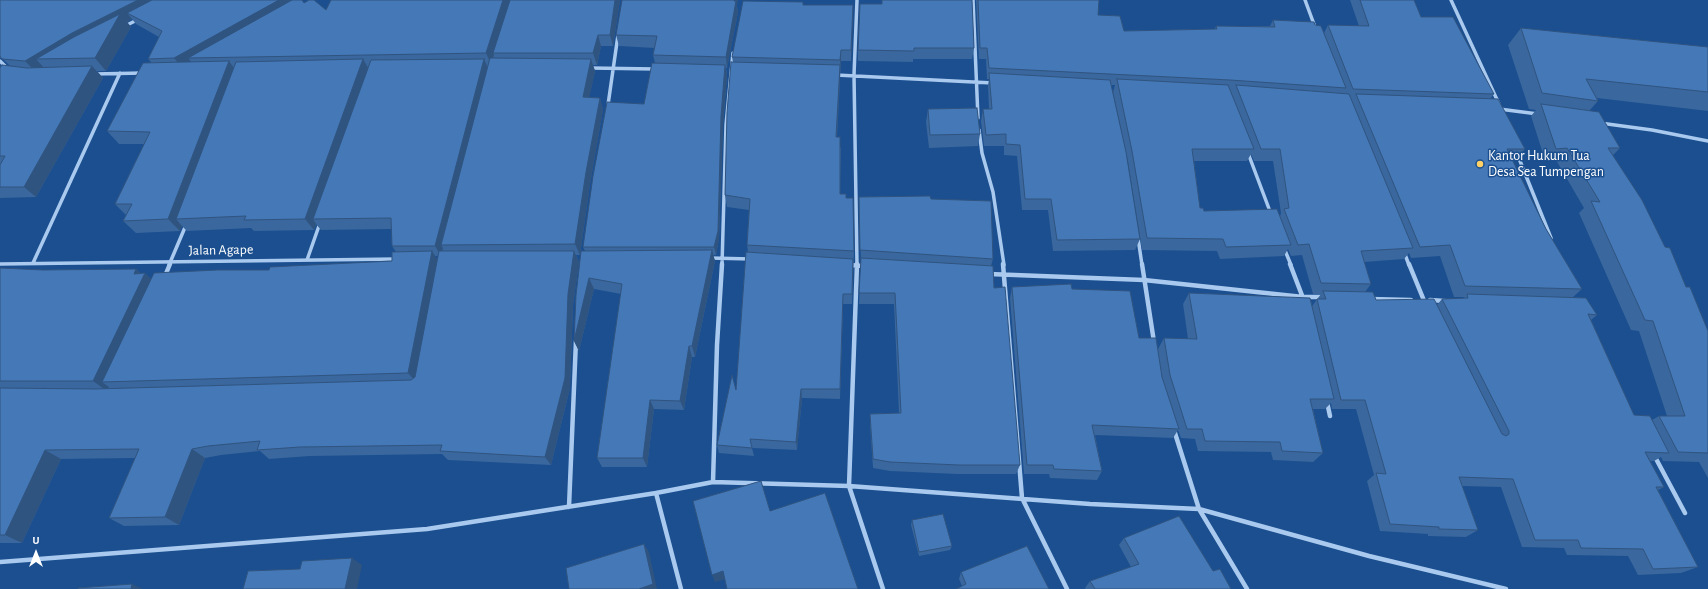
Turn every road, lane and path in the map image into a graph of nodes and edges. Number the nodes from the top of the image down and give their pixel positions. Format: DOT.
graph roads {
  1 [pos="857,0"];
  2 [pos="973,0"];
  3 [pos="1305,0"];
  4 [pos="1451,0"];
  5 [pos="146,15"];
  6 [pos="1316,29"];
  7 [pos="119,30"];
  8 [pos="619,30"];
  9 [pos="734,51"];
  10 [pos="0,61"];
  11 [pos="584,68"];
  12 [pos="614,68"];
  13 [pos="660,70"];
  14 [pos="730,72"];
  15 [pos="738,72"];
  16 [pos="12,73"];
  17 [pos="120,73"];
  18 [pos="149,73"];
  19 [pos="90,74"];
  20 [pos="831,75"];
  21 [pos="854,75"];
  22 [pos="976,82"];
  23 [pos="1000,83"];
  24 [pos="607,107"];
  25 [pos="1494,109"];
  26 [pos="1502,109"];
  27 [pos="1541,115"];
  28 [pos="1504,116"];
  29 [pos="1596,122"];
  30 [pos="1708,141"];
  31 [pos="1514,144"];
  32 [pos="1246,149"];
  33 [pos="322,216"];
  34 [pos="188,218"];
  35 [pos="1274,222"];
  36 [pos="1137,234"];
  37 [pos="1283,245"];
  38 [pos="1554,246"];
  39 [pos="1403,249"];
  40 [pos="706,258"];
  41 [pos="722,258"];
  42 [pos="405,259"];
  43 [pos="754,259"];
  44 [pos="307,260"];
  45 [pos="172,262"];
  46 [pos="33,263"];
  47 [pos="0,264"];
  48 [pos="841,264"];
  49 [pos="857,265"];
  50 [pos="873,266"];
  51 [pos="982,274"];
  52 [pos="1005,275"];
  53 [pos="1144,280"];
  54 [pos="162,283"];
  55 [pos="1303,297"];
  56 [pos="1326,297"];
  57 [pos="1363,298"];
  58 [pos="1424,300"];
  59 [pos="1447,301"];
  60 [pos="1305,304"];
  61 [pos="1427,307"];
  62 [pos="576,336"];
  63 [pos="1155,348"];
  64 [pos="1325,393"];
  65 [pos="1330,416"];
  66 [pos="1172,422"];
  67 [pos="1652,450"];
  68 [pos="713,482"];
  69 [pos="849,486"];
  70 [pos="656,493"];
  71 [pos="1022,498"];
  72 [pos="569,507"];
  73 [pos="1199,509"];
  74 [pos="1685,513"];
  75 [pos="0,562"];
  76 [pos="681,589"];
  77 [pos="883,589"];
  78 [pos="1067,589"];
  79 [pos="1247,589"];
  80 [pos="1506,589"];
  1 -- 21 [label="street"];
  2 -- 22 [label="street"];
  3 -- 6 [label="street"];
  4 -- 26 [label="street"];
  5 -- 7 [label="street"];
  8 -- 12 [label="street"];
  9 -- 14 [label="street"];
  10 -- 16 [label="street"];
  11 -- 12 [label="street"];
  12 -- 13 [label="street"];
  12 -- 24 [label="street"];
  14 -- 15 [label="street"];
  14 -- 41 [label="street"];
  17 -- 18 [label="street"];
  17 -- 19 [label="street"];
  17 -- 46 [label="street"];
  20 -- 21 [label="street"];
  21 -- 22 [label="street"];
  21 -- 49 [label="street"];
  22 -- 23 [label="street"];
  22 -- 52 [label="street"];
  25 -- 26 [label="street"];
  26 -- 27 [label="street"];
  26 -- 28 [label="street"];
  29 -- 30 [label="street"];
  31 -- 38 [label="street"];
  32 -- 35 [label="street"];
  33 -- 44 [label="street"];
  34 -- 45 [label="street"];
  36 -- 53 [label="street"];
  37 -- 55 [label="street"];
  39 -- 58 [label="street"];
  40 -- 41 [label="street"];
  41 -- 43 [label="street"];
  41 -- 68 [label="street"];
  42 -- 44 [label="street, Jalan Agape"];
  44 -- 45 [label="street, Jalan Agape"];
  45 -- 46 [label="street, Jalan Agape"];
  45 -- 54 [label="street"];
  46 -- 47 [label="street, Jalan Agape"];
  48 -- 49 [label="street"];
  49 -- 50 [label="street"];
  49 -- 69 [label="street"];
  51 -- 52 [label="street"];
  52 -- 53 [label="street"];
  52 -- 71 [label="street"];
  53 -- 55 [label="street"];
  53 -- 63 [label="street"];
  55 -- 56 [label="street"];
  55 -- 60 [label="street"];
  57 -- 58 [label="street"];
  58 -- 59 [label="street"];
  58 -- 61 [label="street"];
  62 -- 72 [label="street"];
  64 -- 65 [label="street"];
  66 -- 73 [label="street"];
  67 -- 74 [label="street"];
  68 -- 69 [label="street"];
  68 -- 70 [label="street"];
  69 -- 71 [label="street"];
  69 -- 77 [label="street"];
  70 -- 72 [label="street"];
  70 -- 76 [label="street"];
  71 -- 73 [label="street"];
  71 -- 78 [label="street"];
  72 -- 75 [label="street"];
  73 -- 79 [label="street"];
  73 -- 80 [label="street"];
}
